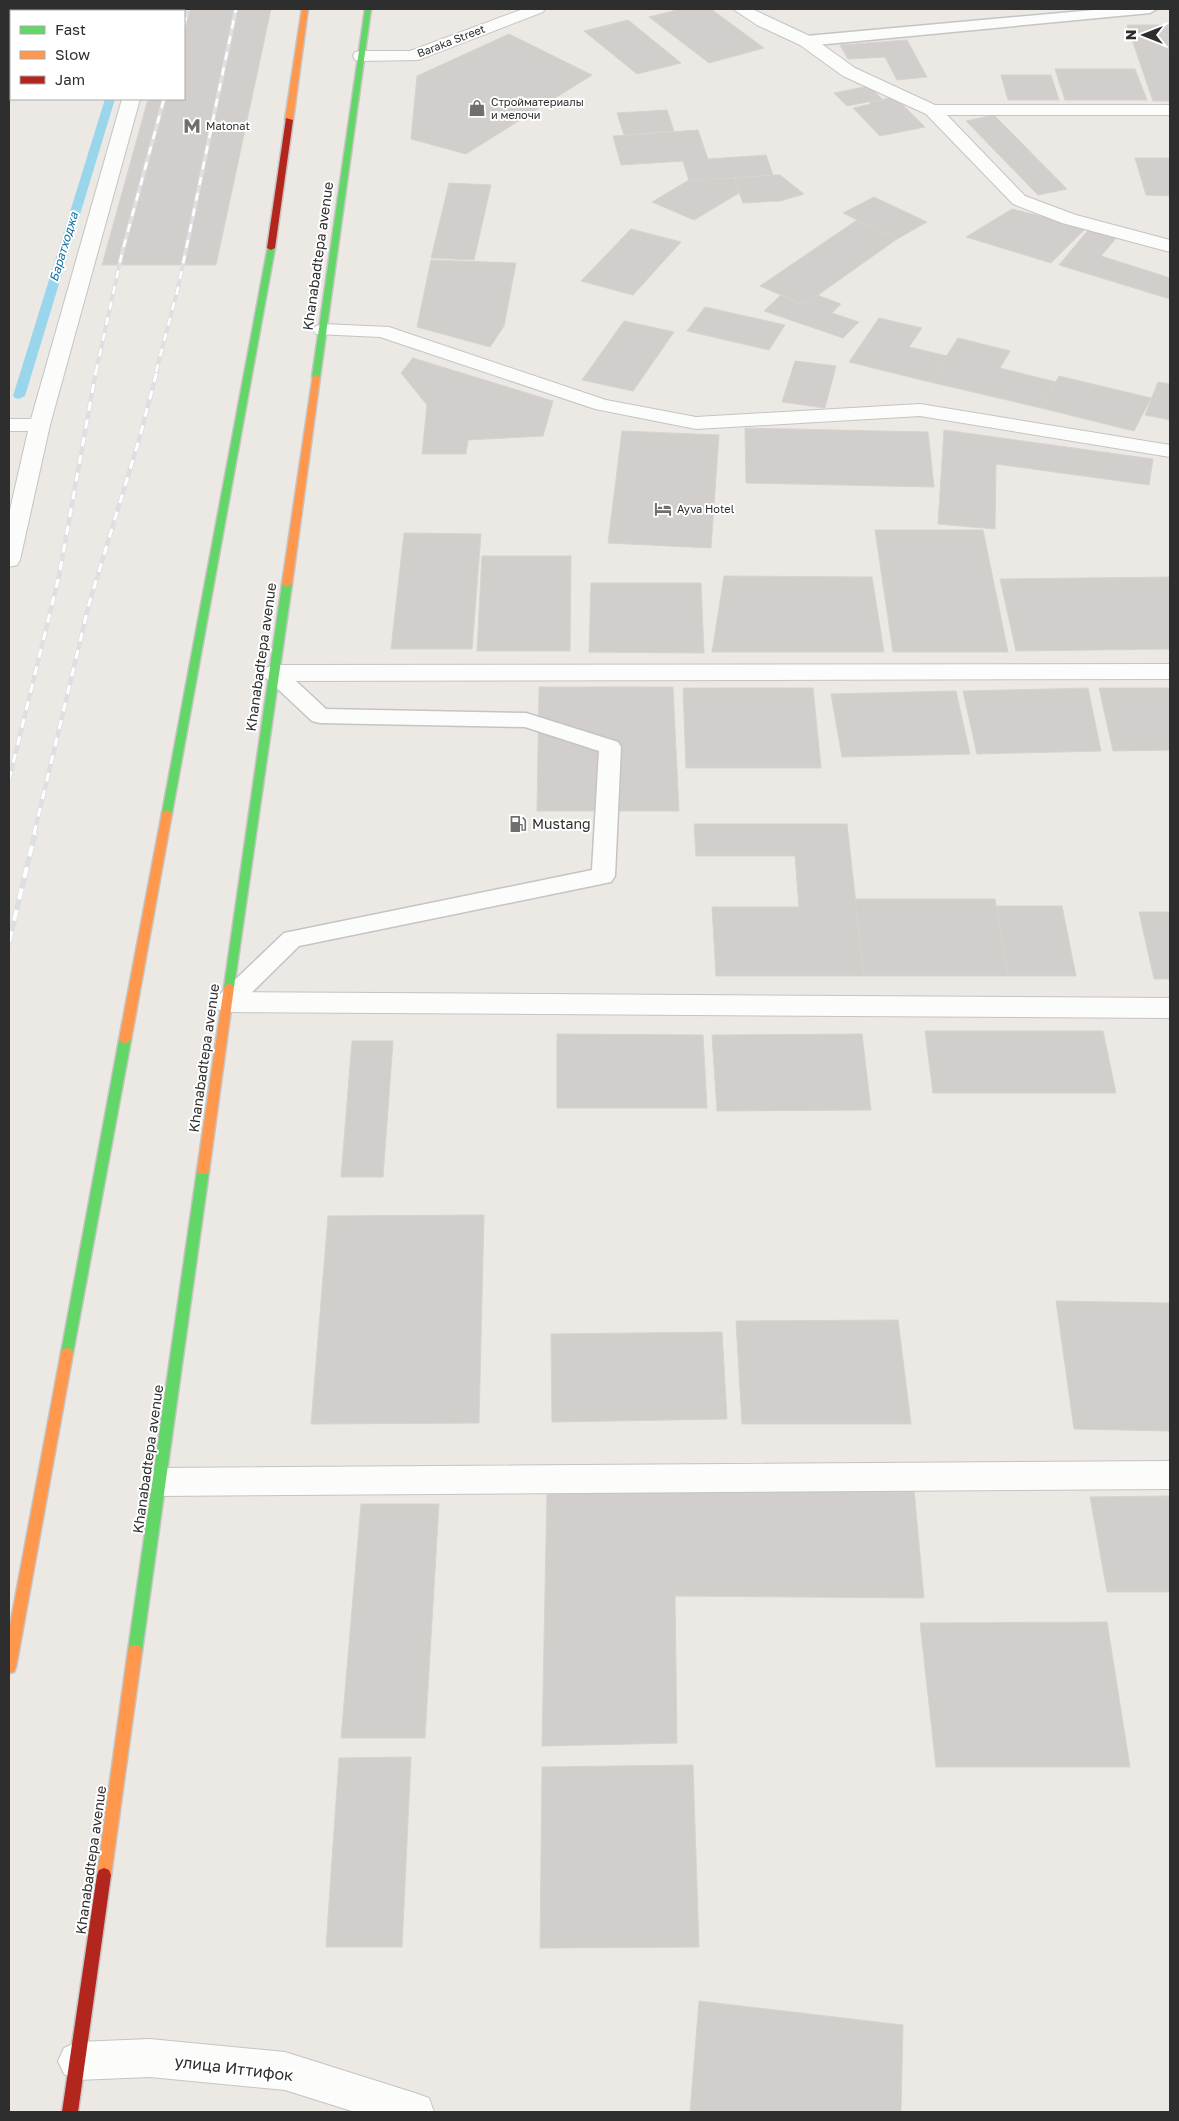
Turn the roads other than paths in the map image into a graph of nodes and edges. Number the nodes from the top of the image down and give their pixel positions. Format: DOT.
graph roads {
  1 [pos="305,9"];
  2 [pos="368,9"];
  3 [pos="537,9"];
  4 [pos="741,9"];
  5 [pos="1150,9"];
  6 [pos="806,41"];
  7 [pos="361,56"];
  8 [pos="130,100"];
  9 [pos="932,110"];
  10 [pos="1170,110"];
  11 [pos="1170,246"];
  12 [pos="323,330"];
  13 [pos="14,425"];
  14 [pos="40,425"];
  15 [pos="1170,451"];
  16 [pos="9,560"];
  17 [pos="1170,672"];
  18 [pos="274,674"];
  19 [pos="227,1002"];
  20 [pos="1170,1008"];
  21 [pos="1170,1475"];
  22 [pos="160,1482"];
  23 [pos="9,1667"];
  24 [pos="77,2061"];
  25 [pos="70,2112"];
  26 [pos="415,2112"];
  1 -- 23 [label="highway"];
  2 -- 7 [label="highway, Khanabadtepa avenue"];
  3 -- 7 [label="street, Baraka Street"];
  4 -- 6 [label="street"];
  5 -- 6 [label="lane"];
  6 -- 9 [label="street"];
  7 -- 12 [label="highway, Khanabadtepa avenue"];
  8 -- 14 [label="street"];
  9 -- 10 [label="street"];
  9 -- 11 [label="street"];
  12 -- 15 [label="street"];
  12 -- 18 [label="highway, Khanabadtepa avenue"];
  13 -- 14 [label="street"];
  14 -- 16 [label="street"];
  17 -- 18 [label="street"];
  18 -- 19 [label="highway, Khanabadtepa avenue"];
  18 -- 19 [label="lane"];
  19 -- 20 [label="street"];
  19 -- 22 [label="highway, Khanabadtepa avenue"];
  21 -- 22 [label="street"];
  22 -- 24 [label="highway, Khanabadtepa avenue"];
  24 -- 25 [label="highway, Khanabadtepa avenue"];
  24 -- 26 [label="street, улица Иттифок"];
}
